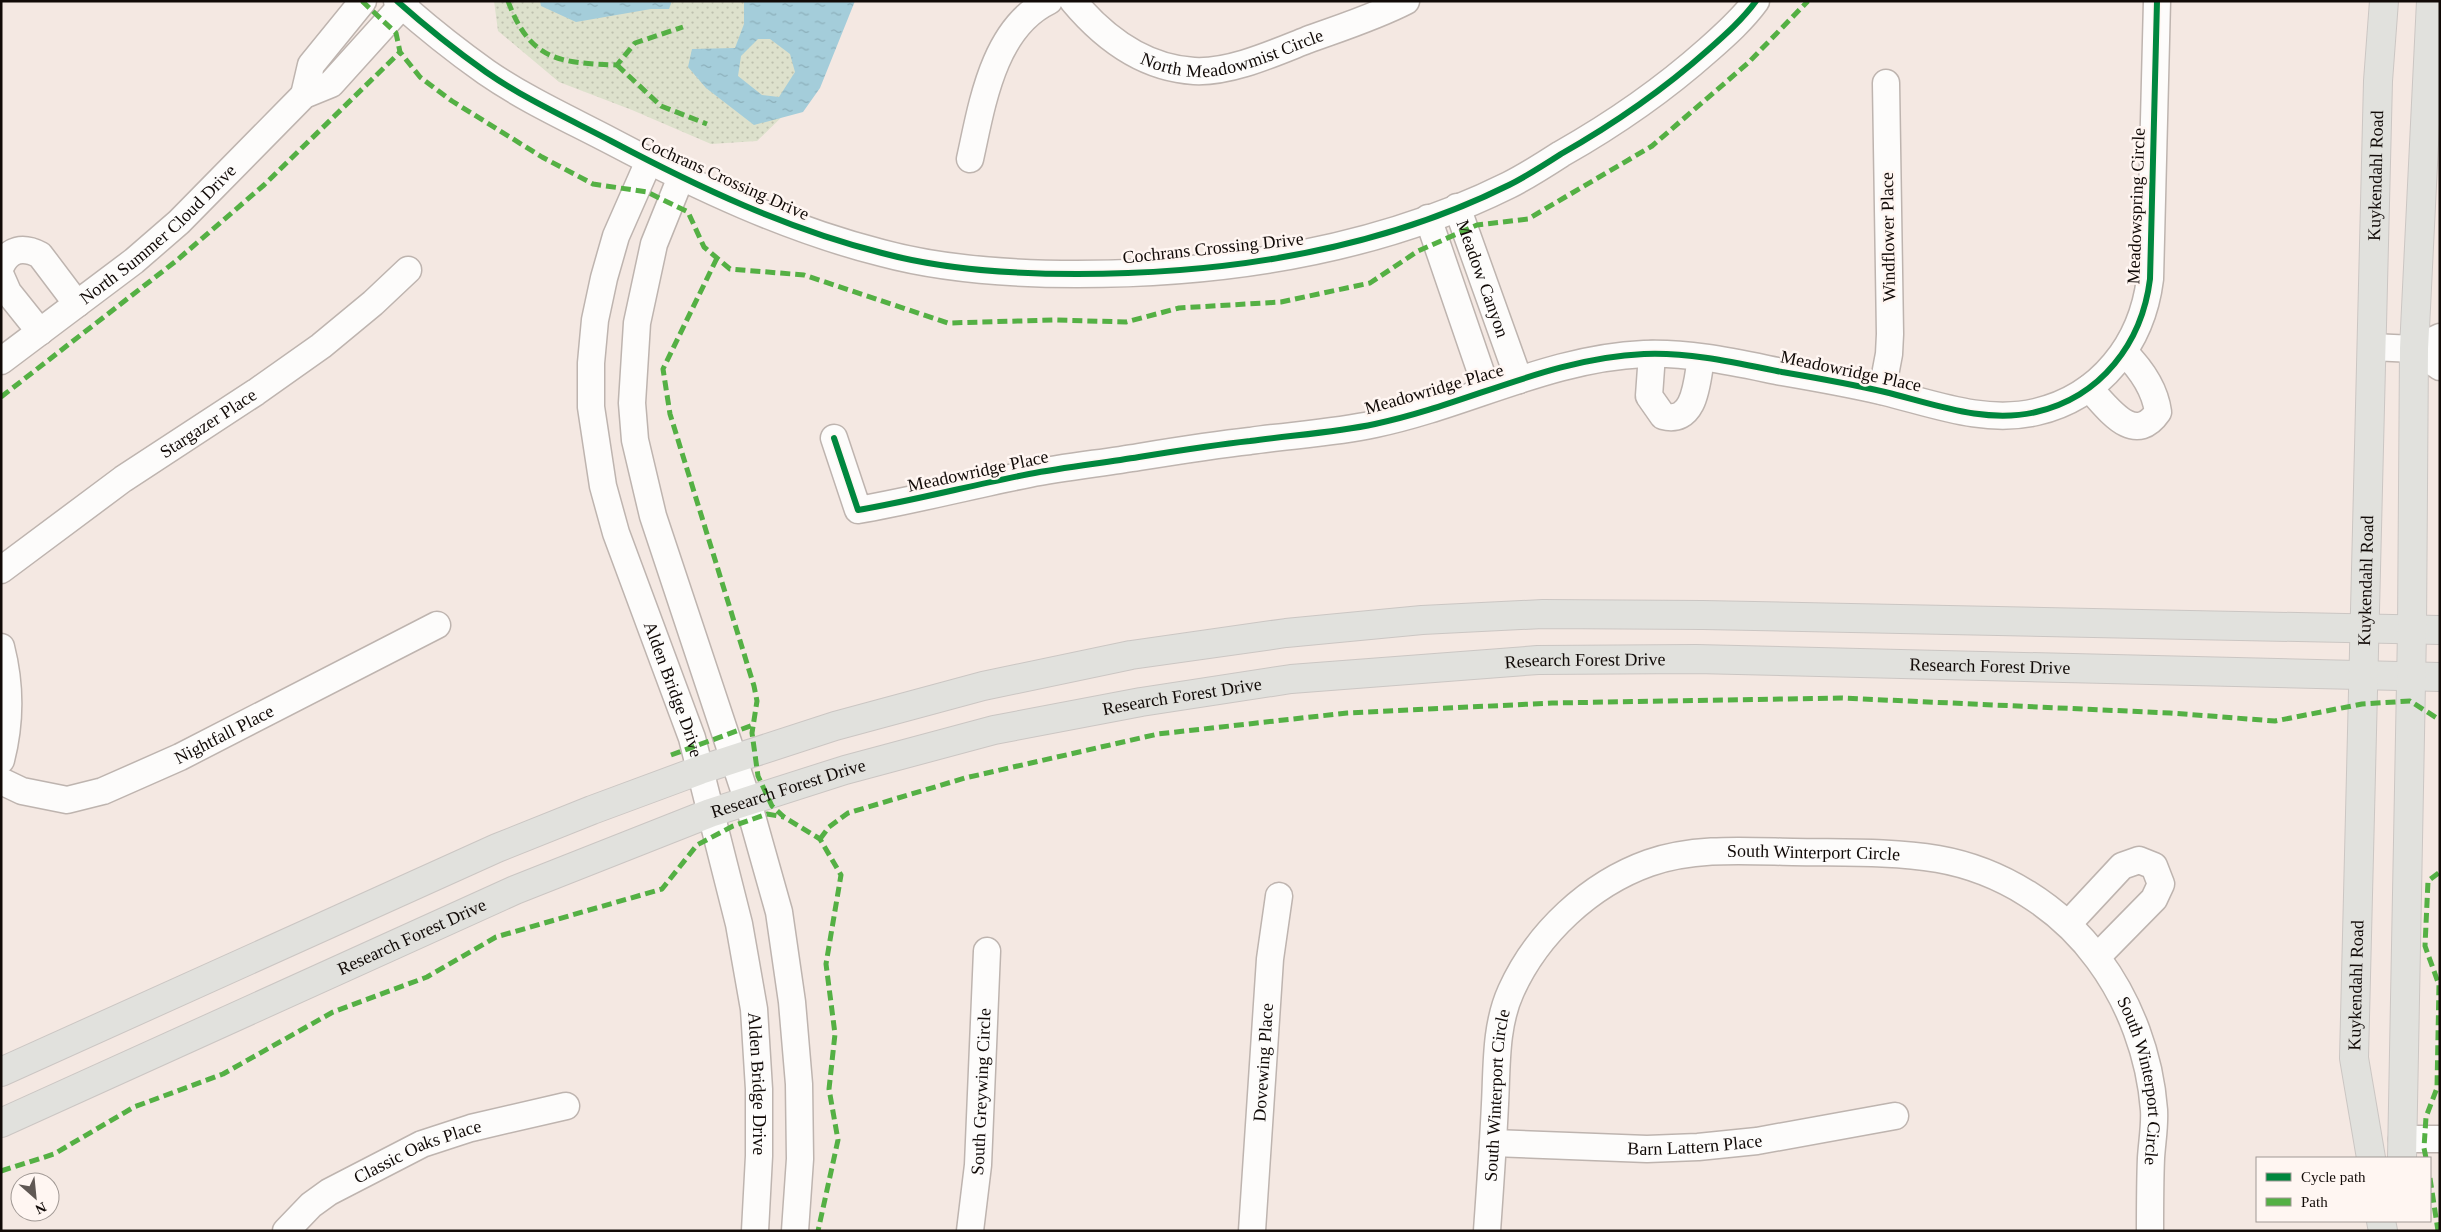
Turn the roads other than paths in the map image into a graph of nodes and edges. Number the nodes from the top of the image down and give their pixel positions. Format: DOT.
graph roads {
  1 [pos="362,1"];
  2 [pos="1049,1"];
  3 [pos="1073,1"];
  4 [pos="1406,1"];
  5 [pos="1756,1"];
  6 [pos="2158,1"];
  7 [pos="2384,1"];
  8 [pos="2431,1"];
  9 [pos="402,3"];
  10 [pos="1886,83"];
  11 [pos="304,95"];
  12 [pos="970,159"];
  13 [pos="649,161"];
  14 [pos="681,177"];
  15 [pos="1457,207"];
  16 [pos="1428,218"];
  17 [pos="1,266"];
  18 [pos="408,270"];
  19 [pos="1,276"];
  20 [pos="77,304"];
  21 [pos="40,332"];
  22 [pos="2440,337"];
  23 [pos="2372,347"];
  24 [pos="2414,349"];
  25 [pos="2124,352"];
  26 [pos="1652,354"];
  27 [pos="1700,358"];
  28 [pos="1,361"];
  29 [pos="2440,367"];
  30 [pos="1519,380"];
  31 [pos="1487,390"];
  32 [pos="2088,390"];
  33 [pos="1882,391"];
  34 [pos="834,438"];
  35 [pos="1,570"];
  36 [pos="437,625"];
  37 [pos="2364,630"];
  38 [pos="2412,630"];
  39 [pos="2440,630"];
  40 [pos="1,647"];
  41 [pos="2363,676"];
  42 [pos="2410,676"];
  43 [pos="2440,677"];
  44 [pos="1,760"];
  45 [pos="734,760"];
  46 [pos="700,770"];
  47 [pos="1,781"];
  48 [pos="748,802"];
  49 [pos="710,813"];
  50 [pos="1279,896"];
  51 [pos="2068,924"];
  52 [pos="987,951"];
  53 [pos="2097,957"];
  54 [pos="1,1072"];
  55 [pos="566,1106"];
  56 [pos="1895,1116"];
  57 [pos="1,1122"];
  58 [pos="2440,1139"];
  59 [pos="1493,1143"];
  60 [pos="2402,1148"];
  61 [pos="2371,1157"];
  62 [pos="286,1231"];
  63 [pos="755,1231"];
  64 [pos="795,1231"];
  65 [pos="970,1231"];
  66 [pos="1252,1231"];
  67 [pos="1487,1231"];
  68 [pos="2150,1231"];
  1 -- 11 [label="street"];
  2 -- 12 [label="street"];
  3 -- 4 [label="street, North Meadowmist Circle"];
  5 -- 15 [label="street, Cochrans Crossing Drive"];
  6 -- 25 [label="street, Meadowspring Circle"];
  7 -- 23 [label="main road, Kuykendahl Road"];
  8 -- 24 [label="main road"];
  9 -- 11 [label="street, North Summer Cloud Drive"];
  9 -- 13 [label="street, Cochrans Crossing Drive"];
  10 -- 33 [label="street, Windflower Place"];
  11 -- 20 [label="street, North Summer Cloud Drive"];
  13 -- 14 [label="street, Cochrans Crossing Drive"];
  13 -- 46 [label="street, Alden Bridge Drive"];
  14 -- 16 [label="street, Cochrans Crossing Drive"];
  14 -- 45 [label="street, Alden Bridge Drive"];
  15 -- 16 [label="street, Cochrans Crossing Drive"];
  15 -- 30 [label="street, Meadow Canyon"];
  16 -- 31 [label="street, Meadow Canyon"];
  17 -- 20 [label="street"];
  18 -- 35 [label="street, Stargazer Place"];
  19 -- 21 [label="street"];
  20 -- 21 [label="street, North Summer Cloud Drive"];
  21 -- 28 [label="street, North Summer Cloud Drive"];
  22 -- 24 [label="street"];
  23 -- 24 [label="street"];
  23 -- 37 [label="main road, Kuykendahl Road"];
  24 -- 29 [label="street"];
  24 -- 38 [label="main road"];
  25 -- 32 [label="street, Meadowspring Circle"];
  25 -- 32 [label="street"];
  26 -- 27 [label="street, Meadowridge Place"];
  26 -- 27 [label="street"];
  26 -- 30 [label="street, Meadowridge Place"];
  27 -- 33 [label="street, Meadowridge Place"];
  30 -- 31 [label="street, Meadowridge Place"];
  31 -- 34 [label="street, Meadowridge Place"];
  32 -- 33 [label="street, Meadowridge Place"];
  36 -- 47 [label="street, Nightfall Place"];
  37 -- 38 [label="main road"];
  37 -- 41 [label="main road, Kuykendahl Road"];
  37 -- 45 [label="main road"];
  38 -- 39 [label="main road"];
  38 -- 42 [label="main road"];
  40 -- 44 [label="street"];
  41 -- 42 [label="main road, Research Forest Drive"];
  41 -- 48 [label="main road, Research Forest Drive"];
  41 -- 61 [label="main road, Kuykendahl Road"];
  42 -- 43 [label="main road, Research Forest Drive"];
  42 -- 60 [label="main road"];
  45 -- 46 [label="main road"];
  45 -- 48 [label="street, Alden Bridge Drive"];
  46 -- 49 [label="street, Alden Bridge Drive"];
  46 -- 54 [label="main road"];
  48 -- 49 [label="main road, Research Forest Drive"];
  48 -- 64 [label="street, Alden Bridge Drive"];
  49 -- 57 [label="main road, Research Forest Drive"];
  49 -- 63 [label="street, Alden Bridge Drive"];
  50 -- 66 [label="street, Dovewing Place"];
  51 -- 53 [label="street, South Winterport Circle"];
  51 -- 53 [label="street"];
  51 -- 59 [label="street, South Winterport Circle"];
  52 -- 65 [label="street, South Greywing Circle"];
  53 -- 68 [label="street, South Winterport Circle"];
  55 -- 62 [label="street, Classic Oaks Place"];
  56 -- 59 [label="street, Barn Lattern Place"];
  58 -- 60 [label="street"];
  59 -- 67 [label="street, South Winterport Circle"];
}
